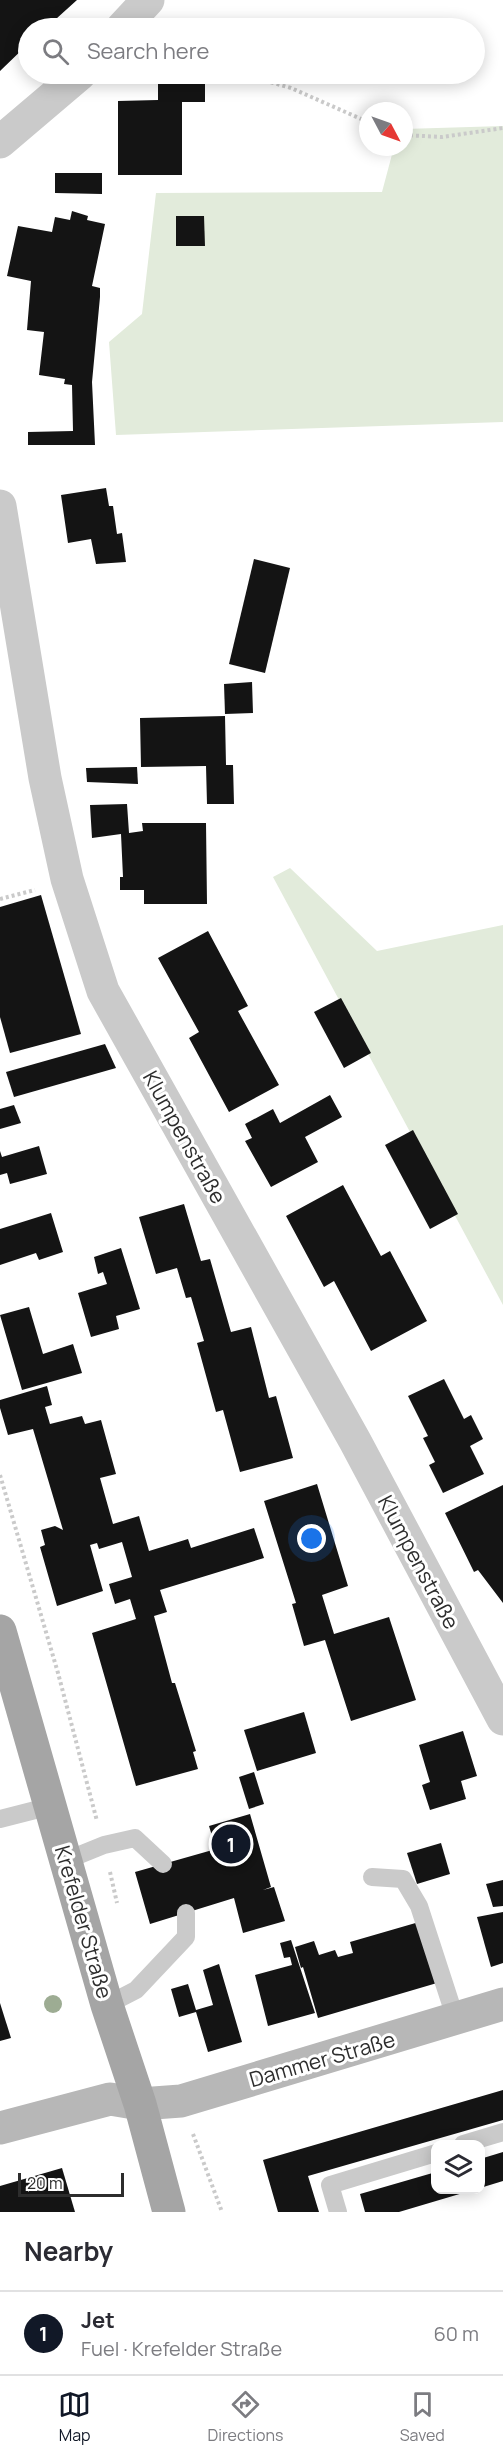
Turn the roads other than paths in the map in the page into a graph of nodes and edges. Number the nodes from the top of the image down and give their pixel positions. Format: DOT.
graph roads {
  1 [pos="148,0"];
  2 [pos="131,18"];
  3 [pos="68,84"];
  4 [pos="0,142"];
  5 [pos="0,506"];
  6 [pos="0,1631"];
  7 [pos="503,1719"];
  8 [pos="51,1806"];
  9 [pos="0,1819"];
  10 [pos="67,1860"];
  11 [pos="163,1864"];
  12 [pos="372,1877"];
  13 [pos="186,1912"];
  14 [pos="503,2004"];
  15 [pos="107,2005"];
  16 [pos="456,2020"];
  17 [pos="140,2104"];
  18 [pos="0,2127"];
  19 [pos="503,2132"];
  20 [pos="478,2140"];
  21 [pos="431,2154"];
  22 [pos="169,2212"];
  23 [pos="338,2212"];
  1 -- 2 [label="street"];
  3 -- 4 [label="street"];
  5 -- 7 [label="street, Klumpenstraße"];
  6 -- 8 [label="main road, Krefelder Straße"];
  8 -- 9 [label="lane"];
  8 -- 10 [label="main road, Krefelder Straße"];
  10 -- 11 [label="lane"];
  10 -- 15 [label="main road, Krefelder Straße"];
  12 -- 16 [label="lane"];
  13 -- 15 [label="lane"];
  14 -- 16 [label="street, Dammer Straße"];
  15 -- 17 [label="main road, Krefelder Straße"];
  16 -- 17 [label="street, Dammer Straße"];
  17 -- 18 [label="street, Dammer Straße"];
  17 -- 22 [label="main road, Krefelder Straße"];
  19 -- 20 [label="lane"];
  21 -- 23 [label="lane"];
}
